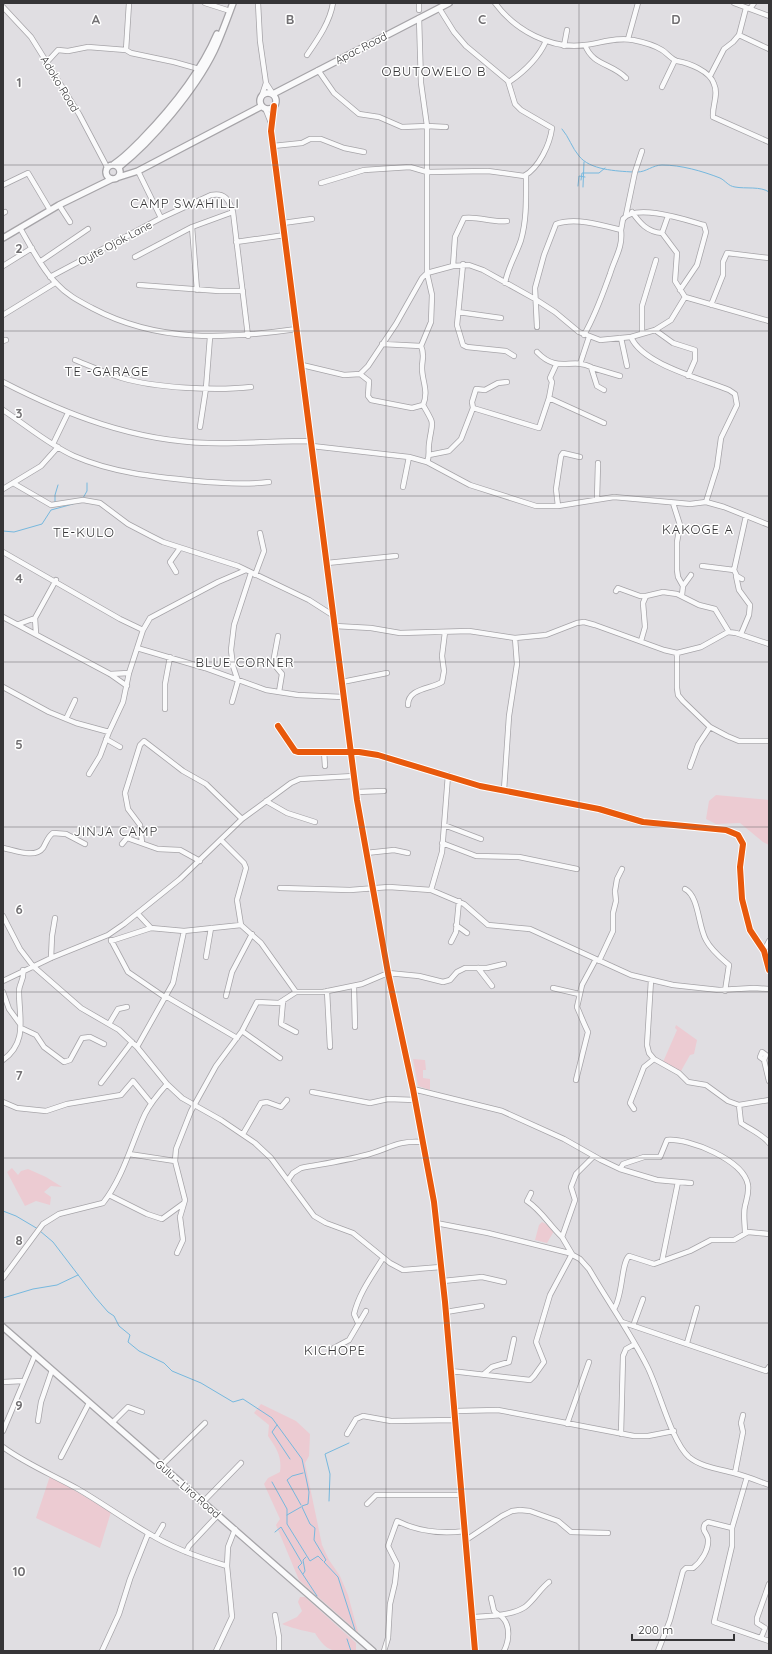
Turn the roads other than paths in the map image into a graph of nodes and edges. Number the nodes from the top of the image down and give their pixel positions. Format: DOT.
graph roads {
  1 [pos="129,3"];
  2 [pos="205,3"];
  3 [pos="229,3"];
  4 [pos="233,3"];
  5 [pos="258,3"];
  6 [pos="333,3"];
  7 [pos="419,3"];
  8 [pos="448,3"];
  9 [pos="495,3"];
  10 [pos="638,3"];
  11 [pos="734,3"];
  12 [pos="754,3"];
  13 [pos="441,6"];
  14 [pos="3,7"];
  15 [pos="748,8"];
  16 [pos="227,10"];
  17 [pos="419,10"];
  18 [pos="769,16"];
  19 [pos="419,18"];
  20 [pos="567,30"];
  21 [pos="739,35"];
  22 [pos="628,39"];
  23 [pos="546,41"];
  24 [pos="585,45"];
  25 [pos="564,46"];
  26 [pos="769,49"];
  27 [pos="126,50"];
  28 [pos="307,55"];
  29 [pos="675,60"];
  30 [pos="47,62"];
  31 [pos="318,70"];
  32 [pos="200,71"];
  33 [pos="710,76"];
  34 [pos="626,78"];
  35 [pos="508,82"];
  36 [pos="266,83"];
  37 [pos="662,87"];
  38 [pos="273,94"];
  39 [pos="262,96"];
  40 [pos="274,106"];
  41 [pos="263,107"];
  42 [pos="271,123"];
  43 [pos="427,126"];
  44 [pos="446,127"];
  45 [pos="769,142"];
  46 [pos="273,146"];
  47 [pos="642,151"];
  48 [pos="364,152"];
  49 [pos="117,166"];
  50 [pos="107,167"];
  51 [pos="138,170"];
  52 [pos="427,172"];
  53 [pos="526,175"];
  54 [pos="119,177"];
  55 [pos="109,178"];
  56 [pos="321,183"];
  57 [pos="3,185"];
  58 [pos="59,205"];
  59 [pos="50,210"];
  60 [pos="233,212"];
  61 [pos="632,212"];
  62 [pos="626,215"];
  63 [pos="668,216"];
  64 [pos="161,218"];
  65 [pos="312,219"];
  66 [pos="507,221"];
  67 [pos="70,222"];
  68 [pos="283,223"];
  69 [pos="20,228"];
  70 [pos="192,228"];
  71 [pos="88,229"];
  72 [pos="621,230"];
  73 [pos="662,233"];
  74 [pos="285,235"];
  75 [pos="3,238"];
  76 [pos="236,242"];
  77 [pos="32,248"];
  78 [pos="135,257"];
  79 [pos="769,258"];
  80 [pos="656,260"];
  81 [pos="41,261"];
  82 [pos="463,264"];
  83 [pos="3,266"];
  84 [pos="453,266"];
  85 [pos="427,273"];
  86 [pos="50,277"];
  87 [pos="56,283"];
  88 [pos="505,283"];
  89 [pos="139,285"];
  90 [pos="196,290"];
  91 [pos="680,290"];
  92 [pos="243,291"];
  93 [pos="684,297"];
  94 [pos="535,299"];
  95 [pos="711,305"];
  96 [pos="458,312"];
  97 [pos="3,315"];
  98 [pos="501,318"];
  99 [pos="769,321"];
  100 [pos="536,327"];
  101 [pos="297,329"];
  102 [pos="655,330"];
  103 [pos="642,334"];
  104 [pos="248,336"];
  105 [pos="586,336"];
  106 [pos="210,337"];
  107 [pos="631,337"];
  108 [pos="621,338"];
  109 [pos="382,344"];
  110 [pos="421,346"];
  111 [pos="537,352"];
  112 [pos="514,356"];
  113 [pos="76,360"];
  114 [pos="580,364"];
  115 [pos="302,365"];
  116 [pos="556,365"];
  117 [pos="627,366"];
  118 [pos="593,368"];
  119 [pos="360,374"];
  120 [pos="620,376"];
  121 [pos="688,376"];
  122 [pos="3,382"];
  123 [pos="507,382"];
  124 [pos="251,387"];
  125 [pos="206,388"];
  126 [pos="604,390"];
  127 [pos="549,398"];
  128 [pos="423,405"];
  129 [pos="473,408"];
  130 [pos="3,410"];
  131 [pos="68,413"];
  132 [pos="604,423"];
  133 [pos="200,427"];
  134 [pos="311,444"];
  135 [pos="55,446"];
  136 [pos="429,455"];
  137 [pos="409,457"];
  138 [pos="580,457"];
  139 [pos="427,462"];
  140 [pos="598,463"];
  141 [pos="269,482"];
  142 [pos="13,483"];
  143 [pos="4,487"];
  144 [pos="403,487"];
  145 [pos="597,499"];
  146 [pos="706,502"];
  147 [pos="673,503"];
  148 [pos="558,506"];
  149 [pos="746,516"];
  150 [pos="769,525"];
  151 [pos="260,533"];
  152 [pos="180,548"];
  153 [pos="3,552"];
  154 [pos="396,556"];
  155 [pos="327,563"];
  156 [pos="702,566"];
  157 [pos="246,570"];
  158 [pos="734,570"];
  159 [pos="176,572"];
  160 [pos="253,574"];
  161 [pos="691,575"];
  162 [pos="736,576"];
  163 [pos="742,579"];
  164 [pos="56,580"];
  165 [pos="683,586"];
  166 [pos="616,591"];
  167 [pos="682,595"];
  168 [pos="640,596"];
  169 [pos="646,596"];
  170 [pos="643,603"];
  171 [pos="334,616"];
  172 [pos="3,617"];
  173 [pos="35,618"];
  174 [pos="19,624"];
  175 [pos="335,626"];
  176 [pos="143,630"];
  177 [pos="446,632"];
  178 [pos="729,632"];
  179 [pos="36,634"];
  180 [pos="741,634"];
  181 [pos="278,636"];
  182 [pos="515,638"];
  183 [pos="640,641"];
  184 [pos="769,644"];
  185 [pos="137,648"];
  186 [pos="678,653"];
  187 [pos="170,657"];
  188 [pos="129,673"];
  189 [pos="387,673"];
  190 [pos="110,674"];
  191 [pos="238,681"];
  192 [pos="342,682"];
  193 [pos="126,686"];
  194 [pos="3,687"];
  195 [pos="279,692"];
  196 [pos="343,697"];
  197 [pos="75,700"];
  198 [pos="232,702"];
  199 [pos="408,705"];
  200 [pos="165,709"];
  201 [pos="66,719"];
  202 [pos="278,726"];
  203 [pos="710,727"];
  204 [pos="109,732"];
  205 [pos="106,739"];
  206 [pos="769,742"];
  207 [pos="120,747"];
  208 [pos="324,751"];
  209 [pos="351,752"];
  210 [pos="325,766"];
  211 [pos="690,766"];
  212 [pos="89,774"];
  213 [pos="448,775"];
  214 [pos="354,776"];
  215 [pos="504,790"];
  216 [pos="384,791"];
  217 [pos="356,792"];
  218 [pos="266,801"];
  219 [pos="242,819"];
  220 [pos="315,822"];
  221 [pos="444,825"];
  222 [pos="481,839"];
  223 [pos="221,840"];
  224 [pos="442,843"];
  225 [pos="84,844"];
  226 [pos="122,844"];
  227 [pos="142,844"];
  228 [pos="3,848"];
  229 [pos="366,853"];
  230 [pos="408,853"];
  231 [pos="200,861"];
  232 [pos="622,868"];
  233 [pos="577,869"];
  234 [pos="372,887"];
  235 [pos="280,888"];
  236 [pos="685,888"];
  237 [pos="431,890"];
  238 [pos="459,901"];
  239 [pos="138,914"];
  240 [pos="3,916"];
  241 [pos="55,918"];
  242 [pos="241,925"];
  243 [pos="456,925"];
  244 [pos="151,928"];
  245 [pos="211,928"];
  246 [pos="184,931"];
  247 [pos="467,933"];
  248 [pos="252,934"];
  249 [pos="108,935"];
  250 [pos="111,941"];
  251 [pos="769,941"];
  252 [pos="451,942"];
  253 [pos="764,951"];
  254 [pos="206,957"];
  255 [pos="52,958"];
  256 [pos="597,960"];
  257 [pos="504,964"];
  258 [pos="33,966"];
  259 [pos="478,968"];
  260 [pos="23,970"];
  261 [pos="769,970"];
  262 [pos="388,973"];
  263 [pos="3,980"];
  264 [pos="651,980"];
  265 [pos="354,986"];
  266 [pos="492,986"];
  267 [pos="553,988"];
  268 [pos="769,989"];
  269 [pos="725,990"];
  270 [pos="327,991"];
  271 [pos="3,992"];
  272 [pos="296,992"];
  273 [pos="579,994"];
  274 [pos="226,996"];
  275 [pos="166,998"];
  276 [pos="283,1001"];
  277 [pos="127,1007"];
  278 [pos="109,1024"];
  279 [pos="21,1026"];
  280 [pos="355,1027"];
  281 [pos="242,1031"];
  282 [pos="296,1032"];
  283 [pos="237,1038"];
  284 [pos="132,1042"];
  285 [pos="104,1044"];
  286 [pos="138,1047"];
  287 [pos="330,1047"];
  288 [pos="280,1058"];
  289 [pos="654,1059"];
  290 [pos="3,1060"];
  291 [pos="764,1060"];
  292 [pos="576,1080"];
  293 [pos="769,1081"];
  294 [pos="101,1083"];
  295 [pos="167,1084"];
  296 [pos="413,1089"];
  297 [pos="312,1092"];
  298 [pos="287,1100"];
  299 [pos="415,1100"];
  300 [pos="769,1100"];
  301 [pos="3,1102"];
  302 [pos="151,1103"];
  303 [pos="739,1105"];
  304 [pos="194,1106"];
  305 [pos="634,1109"];
  306 [pos="243,1134"];
  307 [pos="423,1142"];
  308 [pos="769,1143"];
  309 [pos="129,1154"];
  310 [pos="594,1156"];
  311 [pos="175,1160"];
  312 [pos="620,1169"];
  313 [pos="288,1180"];
  314 [pos="678,1182"];
  315 [pos="691,1183"];
  316 [pos="531,1193"];
  317 [pos="109,1195"];
  318 [pos="184,1203"];
  319 [pos="436,1223"];
  320 [pos="745,1233"];
  321 [pos="769,1234"];
  322 [pos="562,1237"];
  323 [pos="177,1253"];
  324 [pos="572,1254"];
  325 [pos="383,1258"];
  326 [pos="662,1261"];
  327 [pos="441,1267"];
  328 [pos="3,1278"];
  329 [pos="443,1281"];
  330 [pos="504,1282"];
  331 [pos="643,1299"];
  332 [pos="482,1306"];
  333 [pos="697,1308"];
  334 [pos="614,1309"];
  335 [pos="366,1311"];
  336 [pos="446,1312"];
  337 [pos="358,1322"];
  338 [pos="622,1322"];
  339 [pos="633,1326"];
  340 [pos="3,1327"];
  341 [pos="514,1339"];
  342 [pos="687,1343"];
  343 [pos="635,1344"];
  344 [pos="334,1348"];
  345 [pos="35,1355"];
  346 [pos="589,1362"];
  347 [pos="769,1367"];
  348 [pos="52,1370"];
  349 [pos="451,1371"];
  350 [pos="484,1374"];
  351 [pos="23,1381"];
  352 [pos="3,1382"];
  353 [pos="89,1403"];
  354 [pos="455,1411"];
  355 [pos="142,1412"];
  356 [pos="743,1415"];
  357 [pos="455,1420"];
  358 [pos="38,1421"];
  359 [pos="205,1423"];
  360 [pos="112,1424"];
  361 [pos="568,1424"];
  362 [pos="3,1431"];
  363 [pos="674,1431"];
  364 [pos="347,1434"];
  365 [pos="621,1434"];
  366 [pos="3,1447"];
  367 [pos="61,1457"];
  368 [pos="241,1463"];
  369 [pos="161,1466"];
  370 [pos="735,1473"];
  371 [pos="747,1477"];
  372 [pos="769,1485"];
  373 [pos="461,1495"];
  374 [pos="203,1502"];
  375 [pos="367,1504"];
  376 [pos="218,1515"];
  377 [pos="163,1525"];
  378 [pos="732,1528"];
  379 [pos="235,1530"];
  380 [pos="465,1531"];
  381 [pos="608,1533"];
  382 [pos="148,1534"];
  383 [pos="156,1537"];
  384 [pos="466,1540"];
  385 [pos="186,1552"];
  386 [pos="227,1566"];
  387 [pos="549,1582"];
  388 [pos="769,1584"];
  389 [pos="491,1598"];
  390 [pos="275,1615"];
  391 [pos="499,1615"];
  392 [pos="472,1617"];
  393 [pos="762,1638"];
  394 [pos="769,1641"];
  395 [pos="102,1651"];
  396 [pos="216,1651"];
  397 [pos="279,1651"];
  398 [pos="374,1651"];
  399 [pos="384,1651"];
  400 [pos="475,1651"];
  401 [pos="504,1651"];
  402 [pos="658,1651"];
  1 -- 27 [label="street"];
  2 -- 16 [label="street"];
  3 -- 16 [label="main road"];
  4 -- 32 [label="main road"];
  5 -- 36 [label="street"];
  6 -- 28 [label="street"];
  7 -- 17 [label="street"];
  8 -- 13 [label="main road, Apac Road"];
  9 -- 23 [label="street"];
  10 -- 22 [label="street"];
  11 -- 15 [label="street"];
  12 -- 15 [label="street"];
  13 -- 19 [label="main road, Apac Road"];
  13 -- 35 [label="street"];
  14 -- 30 [label="street, Adoko Road"];
  15 -- 18 [label="street"];
  15 -- 21 [label="street"];
  16 -- 32 [label="main road"];
  19 -- 31 [label="main road, Apac Road"];
  19 -- 43 [label="street"];
  20 -- 25 [label="street"];
  21 -- 26 [label="street"];
  21 -- 33 [label="street"];
  22 -- 24 [label="street"];
  22 -- 29 [label="street"];
  23 -- 25 [label="street"];
  23 -- 35 [label="street"];
  24 -- 25 [label="street"];
  24 -- 34 [label="street"];
  27 -- 30 [label="street"];
  27 -- 32 [label="street"];
  29 -- 33 [label="street"];
  29 -- 37 [label="street"];
  30 -- 50 [label="street, Adoko Road"];
  31 -- 38 [label="main road, Apac Road"];
  31 -- 43 [label="street"];
  32 -- 49 [label="main road"];
  33 -- 45 [label="street"];
  35 -- 53 [label="street"];
  36 -- 38 [label="street"];
  36 -- 39 [label="street"];
  38 -- 39 [label="main road"];
  38 -- 40 [label="main road"];
  39 -- 41 [label="main road"];
  40 -- 41 [label="main road"];
  40 -- 42 [label="street"];
  41 -- 42 [label="street"];
  41 -- 51 [label="main road"];
  42 -- 46 [label="street"];
  43 -- 44 [label="street"];
  43 -- 52 [label="street"];
  46 -- 48 [label="street"];
  46 -- 68 [label="street"];
  47 -- 62 [label="street"];
  49 -- 50 [label="main road"];
  49 -- 54 [label="main road"];
  50 -- 55 [label="main road"];
  51 -- 54 [label="main road"];
  51 -- 64 [label="street"];
  52 -- 53 [label="street"];
  52 -- 56 [label="street"];
  52 -- 85 [label="street"];
  53 -- 88 [label="street"];
  54 -- 55 [label="main road"];
  55 -- 58 [label="main road"];
  57 -- 59 [label="street"];
  58 -- 59 [label="main road"];
  58 -- 67 [label="street"];
  59 -- 69 [label="main road"];
  60 -- 64 [label="street, Oyite Ojok Lane"];
  60 -- 70 [label="street"];
  60 -- 76 [label="street, Oyite Ojok Lane"];
  61 -- 62 [label="street"];
  61 -- 63 [label="street"];
  61 -- 73 [label="street"];
  62 -- 72 [label="street"];
  63 -- 73 [label="street"];
  63 -- 91 [label="street"];
  64 -- 86 [label="street, Oyite Ojok Lane"];
  65 -- 68 [label="street"];
  66 -- 84 [label="street"];
  68 -- 74 [label="street"];
  69 -- 75 [label="main road"];
  69 -- 77 [label="street"];
  70 -- 78 [label="street"];
  70 -- 90 [label="street"];
  71 -- 81 [label="street"];
  72 -- 94 [label="street"];
  72 -- 105 [label="street"];
  73 -- 91 [label="street"];
  74 -- 76 [label="street"];
  74 -- 101 [label="street"];
  76 -- 92 [label="street, Oyite Ojok Lane"];
  77 -- 81 [label="street"];
  77 -- 83 [label="street"];
  79 -- 95 [label="street"];
  80 -- 103 [label="street"];
  81 -- 86 [label="street"];
  82 -- 84 [label="street"];
  82 -- 88 [label="street"];
  82 -- 96 [label="street"];
  84 -- 85 [label="street"];
  85 -- 109 [label="street"];
  85 -- 110 [label="street"];
  86 -- 87 [label="street"];
  87 -- 97 [label="street"];
  87 -- 106 [label="street"];
  88 -- 94 [label="street"];
  89 -- 90 [label="street"];
  90 -- 92 [label="street"];
  91 -- 93 [label="street"];
  92 -- 104 [label="street, Oyite Ojok Lane"];
  93 -- 95 [label="street"];
  93 -- 102 [label="street"];
  94 -- 100 [label="street"];
  94 -- 105 [label="street"];
  95 -- 99 [label="street"];
  96 -- 98 [label="street"];
  96 -- 112 [label="street"];
  101 -- 104 [label="street"];
  101 -- 115 [label="street"];
  102 -- 103 [label="street"];
  102 -- 121 [label="street"];
  103 -- 107 [label="street"];
  104 -- 106 [label="street"];
  105 -- 108 [label="street"];
  105 -- 114 [label="street"];
  106 -- 125 [label="street"];
  107 -- 108 [label="street"];
  107 -- 121 [label="street"];
  108 -- 117 [label="street"];
  109 -- 110 [label="street"];
  109 -- 119 [label="street"];
  110 -- 128 [label="street"];
  111 -- 116 [label="street"];
  113 -- 125 [label="street"];
  114 -- 116 [label="street"];
  114 -- 118 [label="street"];
  115 -- 119 [label="street"];
  115 -- 134 [label="street"];
  116 -- 127 [label="street"];
  118 -- 120 [label="street"];
  118 -- 126 [label="street"];
  119 -- 128 [label="street"];
  121 -- 146 [label="street"];
  122 -- 131 [label="street"];
  123 -- 129 [label="street"];
  124 -- 125 [label="street"];
  125 -- 133 [label="street"];
  127 -- 129 [label="street"];
  127 -- 132 [label="street"];
  128 -- 136 [label="street"];
  129 -- 136 [label="street"];
  130 -- 135 [label="street"];
  131 -- 134 [label="street"];
  131 -- 135 [label="street"];
  134 -- 137 [label="street"];
  134 -- 155 [label="street"];
  135 -- 141 [label="street"];
  135 -- 142 [label="street"];
  136 -- 139 [label="street"];
  137 -- 139 [label="street"];
  137 -- 144 [label="street"];
  138 -- 148 [label="street"];
  139 -- 148 [label="street"];
  140 -- 145 [label="street"];
  142 -- 143 [label="street"];
  142 -- 152 [label="street"];
  145 -- 147 [label="street"];
  145 -- 148 [label="street"];
  146 -- 147 [label="street"];
  146 -- 149 [label="street"];
  147 -- 165 [label="street"];
  149 -- 150 [label="street"];
  149 -- 158 [label="street"];
  151 -- 160 [label="street"];
  152 -- 157 [label="street"];
  152 -- 159 [label="street"];
  153 -- 164 [label="street"];
  154 -- 155 [label="street"];
  155 -- 171 [label="street"];
  156 -- 158 [label="street"];
  157 -- 160 [label="street"];
  157 -- 176 [label="street"];
  158 -- 162 [label="street"];
  160 -- 171 [label="street"];
  160 -- 191 [label="street"];
  161 -- 165 [label="street"];
  162 -- 163 [label="street"];
  162 -- 180 [label="street"];
  164 -- 173 [label="street"];
  164 -- 176 [label="street"];
  165 -- 167 [label="street"];
  166 -- 168 [label="street"];
  167 -- 169 [label="street"];
  167 -- 178 [label="street"];
  168 -- 169 [label="street"];
  168 -- 170 [label="street"];
  169 -- 170 [label="street"];
  170 -- 183 [label="street"];
  171 -- 175 [label="street"];
  172 -- 174 [label="street"];
  173 -- 174 [label="street"];
  173 -- 179 [label="street"];
  174 -- 179 [label="street"];
  175 -- 177 [label="street"];
  175 -- 192 [label="street"];
  176 -- 185 [label="street"];
  177 -- 182 [label="street"];
  177 -- 199 [label="street"];
  178 -- 180 [label="street"];
  178 -- 186 [label="street"];
  179 -- 190 [label="street"];
  180 -- 184 [label="street"];
  181 -- 195 [label="street"];
  182 -- 183 [label="street"];
  182 -- 215 [label="street"];
  183 -- 186 [label="street"];
  185 -- 187 [label="street"];
  185 -- 188 [label="street"];
  186 -- 203 [label="street"];
  187 -- 191 [label="street"];
  187 -- 200 [label="street"];
  188 -- 190 [label="street"];
  188 -- 193 [label="street"];
  189 -- 192 [label="street"];
  190 -- 193 [label="street"];
  191 -- 195 [label="street"];
  191 -- 198 [label="street"];
  192 -- 196 [label="street"];
  193 -- 204 [label="street"];
  194 -- 201 [label="street"];
  195 -- 196 [label="street"];
  196 -- 209 [label="street"];
  197 -- 201 [label="street"];
  201 -- 204 [label="street"];
  202 -- 208 [label="street"];
  203 -- 206 [label="street"];
  203 -- 211 [label="street"];
  204 -- 205 [label="street"];
  205 -- 207 [label="street"];
  205 -- 212 [label="street"];
  208 -- 209 [label="street"];
  208 -- 210 [label="street"];
  209 -- 213 [label="street"];
  209 -- 214 [label="street"];
  213 -- 215 [label="street"];
  213 -- 221 [label="street"];
  214 -- 217 [label="street"];
  214 -- 218 [label="street"];
  215 -- 253 [label="street"];
  216 -- 217 [label="street"];
  217 -- 229 [label="street"];
  218 -- 219 [label="street"];
  218 -- 220 [label="street"];
  219 -- 223 [label="street"];
  219 -- 227 [label="street"];
  221 -- 222 [label="street"];
  221 -- 224 [label="street"];
  223 -- 231 [label="street"];
  223 -- 242 [label="street"];
  224 -- 233 [label="street"];
  224 -- 237 [label="street"];
  225 -- 228 [label="street"];
  226 -- 227 [label="street"];
  227 -- 231 [label="street"];
  229 -- 230 [label="street"];
  229 -- 234 [label="street"];
  231 -- 239 [label="street"];
  232 -- 256 [label="street"];
  234 -- 235 [label="street"];
  234 -- 237 [label="street"];
  234 -- 262 [label="street"];
  236 -- 269 [label="street"];
  237 -- 238 [label="street"];
  238 -- 243 [label="street"];
  238 -- 256 [label="street"];
  239 -- 244 [label="street"];
  239 -- 249 [label="street"];
  240 -- 258 [label="street"];
  241 -- 255 [label="street"];
  242 -- 245 [label="street"];
  242 -- 248 [label="street"];
  243 -- 247 [label="street"];
  243 -- 252 [label="street"];
  244 -- 246 [label="street"];
  244 -- 250 [label="street"];
  245 -- 246 [label="street"];
  245 -- 254 [label="street"];
  246 -- 275 [label="street"];
  248 -- 272 [label="street"];
  248 -- 274 [label="street"];
  249 -- 250 [label="street"];
  249 -- 255 [label="street"];
  250 -- 275 [label="street"];
  251 -- 253 [label="street"];
  253 -- 261 [label="street"];
  255 -- 258 [label="street"];
  256 -- 264 [label="street"];
  256 -- 273 [label="street"];
  257 -- 259 [label="street"];
  258 -- 260 [label="street"];
  258 -- 278 [label="street"];
  259 -- 262 [label="street"];
  259 -- 266 [label="street"];
  260 -- 263 [label="street"];
  260 -- 279 [label="street"];
  262 -- 265 [label="street"];
  262 -- 296 [label="street"];
  264 -- 269 [label="street"];
  264 -- 289 [label="street"];
  265 -- 270 [label="street"];
  265 -- 280 [label="street"];
  267 -- 273 [label="street"];
  268 -- 269 [label="street"];
  270 -- 272 [label="street"];
  270 -- 287 [label="street"];
  271 -- 279 [label="street"];
  272 -- 276 [label="street"];
  273 -- 292 [label="street"];
  275 -- 283 [label="street"];
  275 -- 286 [label="street"];
  276 -- 281 [label="street"];
  276 -- 282 [label="street"];
  277 -- 278 [label="street"];
  278 -- 284 [label="street"];
  279 -- 285 [label="street"];
  279 -- 290 [label="street"];
  281 -- 283 [label="street"];
  281 -- 288 [label="street"];
  283 -- 304 [label="street"];
  284 -- 286 [label="street"];
  284 -- 294 [label="street"];
  286 -- 295 [label="street"];
  289 -- 303 [label="street"];
  289 -- 305 [label="street"];
  291 -- 293 [label="street"];
  295 -- 302 [label="street"];
  295 -- 304 [label="street"];
  296 -- 299 [label="street"];
  296 -- 310 [label="street"];
  297 -- 299 [label="street"];
  298 -- 306 [label="street"];
  299 -- 307 [label="street"];
  300 -- 303 [label="street"];
  301 -- 302 [label="street"];
  302 -- 309 [label="street"];
  303 -- 308 [label="street"];
  304 -- 306 [label="street"];
  304 -- 311 [label="street"];
  306 -- 313 [label="street"];
  307 -- 313 [label="street"];
  307 -- 319 [label="street"];
  309 -- 311 [label="street"];
  309 -- 317 [label="street"];
  310 -- 312 [label="street"];
  310 -- 322 [label="street"];
  311 -- 318 [label="street"];
  312 -- 314 [label="street"];
  312 -- 320 [label="street"];
  313 -- 325 [label="street"];
  314 -- 315 [label="street"];
  314 -- 326 [label="street"];
  316 -- 322 [label="street"];
  317 -- 318 [label="street"];
  317 -- 328 [label="street"];
  318 -- 323 [label="street"];
  319 -- 324 [label="street"];
  319 -- 327 [label="street"];
  320 -- 321 [label="street"];
  320 -- 326 [label="street"];
  322 -- 324 [label="street"];
  324 -- 334 [label="street"];
  324 -- 350 [label="street"];
  325 -- 327 [label="street"];
  325 -- 337 [label="street"];
  326 -- 334 [label="street"];
  327 -- 329 [label="street"];
  329 -- 330 [label="street"];
  329 -- 336 [label="street"];
  331 -- 339 [label="street"];
  332 -- 336 [label="street"];
  333 -- 342 [label="street"];
  334 -- 338 [label="street"];
  335 -- 337 [label="street"];
  336 -- 349 [label="street"];
  337 -- 344 [label="street"];
  338 -- 339 [label="street"];
  338 -- 343 [label="street"];
  339 -- 342 [label="street"];
  340 -- 345 [label="main road, Gulu - Lira Road"];
  341 -- 350 [label="street"];
  342 -- 347 [label="street"];
  343 -- 363 [label="street"];
  343 -- 365 [label="street"];
  345 -- 348 [label="main road, Gulu - Lira Road"];
  345 -- 351 [label="street"];
  346 -- 361 [label="street"];
  348 -- 353 [label="main road, Gulu - Lira Road"];
  348 -- 358 [label="street"];
  349 -- 350 [label="street"];
  349 -- 354 [label="street"];
  351 -- 352 [label="street"];
  351 -- 362 [label="street"];
  353 -- 360 [label="main road, Gulu - Lira Road"];
  353 -- 367 [label="street"];
  354 -- 357 [label="street"];
  354 -- 361 [label="street"];
  355 -- 360 [label="street"];
  356 -- 370 [label="street"];
  357 -- 364 [label="street"];
  357 -- 373 [label="street"];
  359 -- 369 [label="street"];
  360 -- 369 [label="main road, Gulu - Lira Road"];
  361 -- 365 [label="street"];
  363 -- 365 [label="street"];
  363 -- 370 [label="street"];
  366 -- 382 [label="street"];
  368 -- 374 [label="street"];
  369 -- 374 [label="main road, Gulu - Lira Road"];
  370 -- 371 [label="street"];
  371 -- 372 [label="street"];
  371 -- 378 [label="street"];
  373 -- 375 [label="street"];
  373 -- 380 [label="street"];
  374 -- 376 [label="main road, Gulu - Lira Road"];
  376 -- 379 [label="main road, Gulu - Lira Road"];
  376 -- 385 [label="street"];
  377 -- 383 [label="street"];
  378 -- 393 [label="street"];
  378 -- 402 [label="street"];
  379 -- 386 [label="street"];
  379 -- 398 [label="main road, Gulu - Lira Road"];
  380 -- 384 [label="street"];
  380 -- 399 [label="street"];
  381 -- 384 [label="street"];
  382 -- 383 [label="street"];
  382 -- 395 [label="street"];
  383 -- 385 [label="street"];
  384 -- 392 [label="street"];
  385 -- 386 [label="street"];
  386 -- 396 [label="street"];
  387 -- 391 [label="street"];
  388 -- 393 [label="street"];
  389 -- 391 [label="street"];
  390 -- 397 [label="street"];
  391 -- 392 [label="street"];
  391 -- 401 [label="street"];
  392 -- 400 [label="street"];
  393 -- 394 [label="street"];
}
